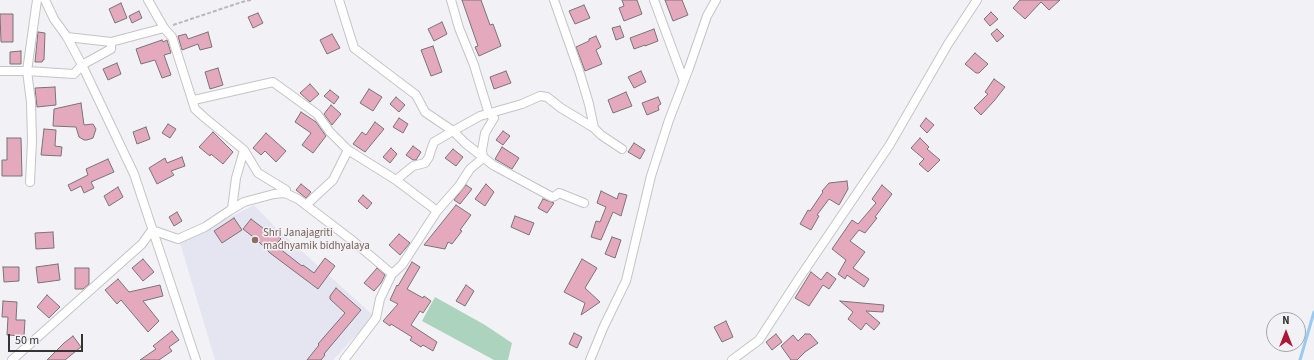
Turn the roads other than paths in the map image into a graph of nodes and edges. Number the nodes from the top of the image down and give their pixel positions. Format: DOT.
graph roads {
  1 [pos="37,0"];
  2 [pos="45,0"];
  3 [pos="148,0"];
  4 [pos="339,0"];
  5 [pos="450,0"];
  6 [pos="554,0"];
  7 [pos="654,0"];
  8 [pos="716,0"];
  9 [pos="977,0"];
  10 [pos="164,28"];
  11 [pos="67,37"];
  12 [pos="111,42"];
  13 [pos="82,65"];
  14 [pos="0,71"];
  15 [pos="27,71"];
  16 [pos="684,81"];
  17 [pos="194,100"];
  18 [pos="490,114"];
  19 [pos="594,128"];
  20 [pos="453,131"];
  21 [pos="244,150"];
  22 [pos="348,150"];
  23 [pos="622,150"];
  24 [pos="483,158"];
  25 [pos="396,180"];
  26 [pos="30,182"];
  27 [pos="285,193"];
  28 [pos="584,202"];
  29 [pos="306,205"];
  30 [pos="232,209"];
  31 [pos="437,211"];
  32 [pos="152,230"];
  33 [pos="392,274"];
  34 [pos="12,360"];
  35 [pos="196,360"];
  36 [pos="344,360"];
  37 [pos="590,360"];
  38 [pos="732,360"];
  1 -- 15 [label="street"];
  2 -- 11 [label="street"];
  3 -- 10 [label="street"];
  4 -- 20 [label="street"];
  5 -- 18 [label="street"];
  6 -- 19 [label="street"];
  7 -- 16 [label="street"];
  8 -- 16 [label="street"];
  9 -- 38 [label="street"];
  10 -- 12 [label="street"];
  10 -- 17 [label="street"];
  11 -- 12 [label="street"];
  11 -- 13 [label="street"];
  12 -- 13 [label="street"];
  13 -- 15 [label="street"];
  13 -- 32 [label="street"];
  14 -- 15 [label="street"];
  15 -- 26 [label="street"];
  16 -- 37 [label="street"];
  17 -- 21 [label="street"];
  17 -- 22 [label="street"];
  18 -- 19 [label="street"];
  18 -- 20 [label="street"];
  18 -- 24 [label="street"];
  19 -- 23 [label="street"];
  20 -- 24 [label="street"];
  20 -- 25 [label="street"];
  21 -- 27 [label="street"];
  21 -- 30 [label="street"];
  22 -- 25 [label="street"];
  22 -- 29 [label="street"];
  24 -- 28 [label="street"];
  24 -- 31 [label="street"];
  25 -- 31 [label="street"];
  27 -- 29 [label="street"];
  27 -- 30 [label="street"];
  29 -- 33 [label="street"];
  30 -- 32 [label="street"];
  31 -- 33 [label="street"];
  32 -- 34 [label="street"];
  32 -- 35 [label="street"];
  33 -- 36 [label="street"];
}
